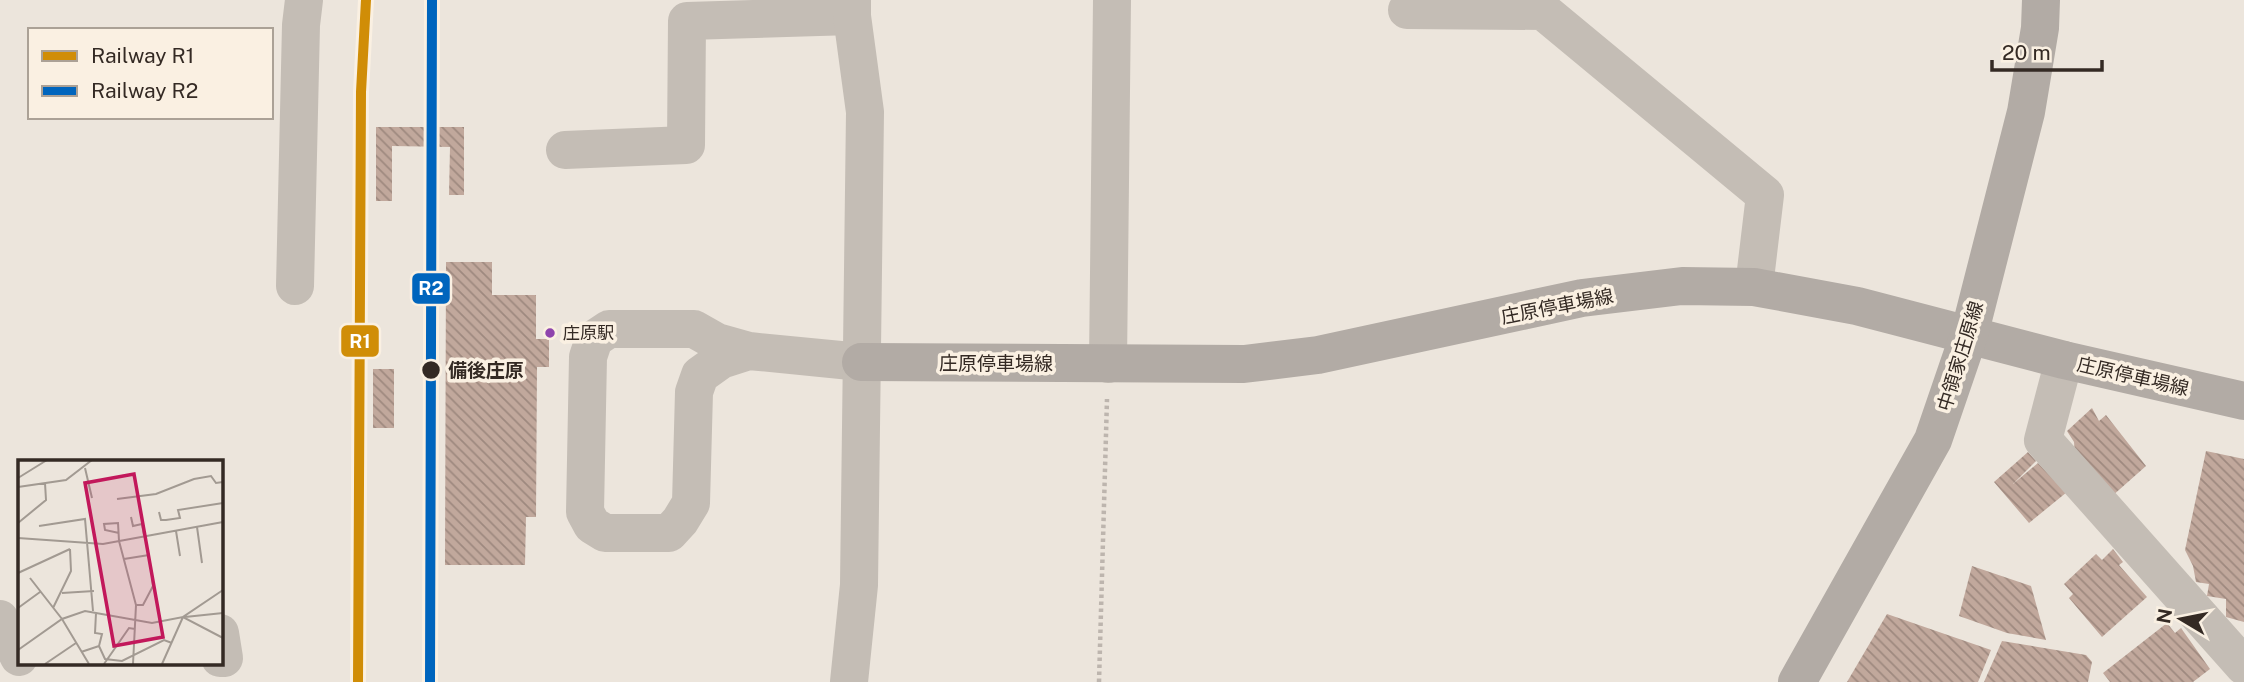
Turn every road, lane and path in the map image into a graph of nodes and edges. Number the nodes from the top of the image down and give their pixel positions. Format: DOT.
graph roads {
  1 [pos="304,0"];
  2 [pos="1112,0"];
  3 [pos="2041,0"];
  4 [pos="852,8"];
  5 [pos="1407,10"];
  6 [pos="565,149"];
  7 [pos="295,286"];
  8 [pos="1754,287"];
  9 [pos="1969,335"];
  10 [pos="748,351"];
  11 [pos="2064,360"];
  12 [pos="861,362"];
  13 [pos="1108,363"];
  14 [pos="2244,401"];
  15 [pos="0,619"];
  16 [pos="18,655"];
  17 [pos="2244,666"];
  18 [pos="849,682"];
  19 [pos="1099,682"];
  20 [pos="1797,682"];
  1 -- 7 [label="street"];
  2 -- 13 [label="street"];
  3 -- 9 [label="main road, 中領家庄原線"];
  4 -- 6 [label="street"];
  4 -- 12 [label="street"];
  5 -- 8 [label="street"];
  8 -- 9 [label="main road, 庄原停車場線"];
  8 -- 13 [label="main road, 庄原停車場線"];
  9 -- 11 [label="main road, 庄原停車場線"];
  9 -- 20 [label="main road, 中領家庄原線"];
  10 -- 10 [label="street"];
  10 -- 12 [label="street"];
  11 -- 14 [label="main road, 庄原停車場線"];
  11 -- 17 [label="street"];
  12 -- 13 [label="main road, 庄原停車場線"];
  12 -- 18 [label="street"];
  13 -- 19 [label="path"];
  15 -- 16 [label="street"];
}
